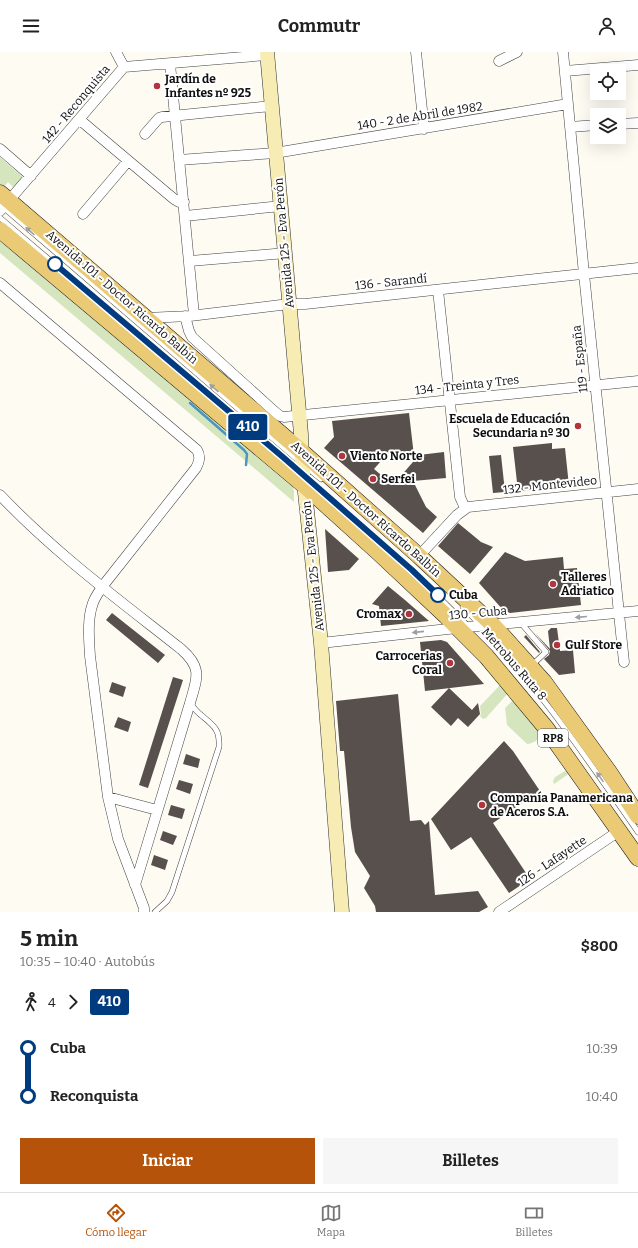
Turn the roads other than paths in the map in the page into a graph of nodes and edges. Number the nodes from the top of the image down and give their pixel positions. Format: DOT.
graph roads {
  1 [pos="116,52"];
  2 [pos="416,52"];
  3 [pos="517,52"];
  4 [pos="563,52"];
  5 [pos="267,53"];
  6 [pos="209,56"];
  7 [pos="499,61"];
  8 [pos="170,64"];
  9 [pos="638,65"];
  10 [pos="124,67"];
  11 [pos="565,71"];
  12 [pos="568,104"];
  13 [pos="271,106"];
  14 [pos="175,114"];
  15 [pos="80,120"];
  16 [pos="638,123"];
  17 [pos="626,124"];
  18 [pos="590,126"];
  19 [pos="570,127"];
  20 [pos="424,129"];
  21 [pos="146,134"];
  22 [pos="0,149"];
  23 [pos="275,153"];
  24 [pos="179,160"];
  25 [pos="128,161"];
  26 [pos="31,176"];
  27 [pos="184,202"];
  28 [pos="3,203"];
  29 [pos="281,206"];
  30 [pos="83,214"];
  31 [pos="185,216"];
  32 [pos="0,218"];
  33 [pos="0,230"];
  34 [pos="286,253"];
  35 [pos="190,261"];
  36 [pos="638,268"];
  37 [pos="584,274"];
  38 [pos="0,283"];
  39 [pos="438,290"];
  40 [pos="289,304"];
  41 [pos="190,316"];
  42 [pos="146,318"];
  43 [pos="638,381"];
  44 [pos="595,385"];
  45 [pos="449,400"];
  46 [pos="299,415"];
  47 [pos="304,471"];
  48 [pos="323,480"];
  49 [pos="638,489"];
  50 [pos="607,492"];
  51 [pos="0,495"];
  52 [pos="465,508"];
  53 [pos="343,510"];
  54 [pos="376,526"];
  55 [pos="403,550"];
  56 [pos="419,556"];
  57 [pos="102,587"];
  58 [pos="461,605"];
  59 [pos="638,611"];
  60 [pos="620,613"];
  61 [pos="520,622"];
  62 [pos="474,628"];
  63 [pos="321,643"];
  64 [pos="490,652"];
  65 [pos="495,657"];
  66 [pos="624,662"];
  67 [pos="530,667"];
  68 [pos="190,703"];
  69 [pos="584,772"];
  70 [pos="609,772"];
  71 [pos="108,797"];
  72 [pos="157,810"];
  73 [pos="638,816"];
  74 [pos="638,822"];
  75 [pos="619,831"];
  76 [pos="638,832"];
  77 [pos="638,850"];
  78 [pos="638,858"];
  79 [pos="135,885"];
  80 [pos="147,911"];
  81 [pos="155,912"];
  82 [pos="342,912"];
  83 [pos="499,912"];
  1 -- 10 [label="street"];
  2 -- 20 [label="street"];
  3 -- 7 [label="street"];
  4 -- 11 [label="street, 119 - España"];
  5 -- 6 [label="street, 142 - Reconquista"];
  5 -- 13 [label="main road, Avenida 125 - Eva Perón"];
  6 -- 8 [label="street, 142 - Reconquista"];
  8 -- 10 [label="street, 142 - Reconquista"];
  8 -- 14 [label="street, 134 - Treinta y Tres"];
  9 -- 11 [label="street"];
  10 -- 15 [label="street, 142 - Reconquista"];
  11 -- 12 [label="street, 119 - España"];
  12 -- 19 [label="street, 119 - España"];
  12 -- 20 [label="street, 140 - 2 de Abril de 1982"];
  13 -- 14 [label="street"];
  13 -- 23 [label="main road, Avenida 125 - Eva Perón"];
  14 -- 21 [label="street"];
  14 -- 24 [label="street, 134 - Treinta y Tres"];
  15 -- 25 [label="street"];
  15 -- 26 [label="street, 142 - Reconquista"];
  16 -- 17 [label="street"];
  18 -- 19 [label="street"];
  19 -- 37 [label="street, 119 - España"];
  20 -- 23 [label="street, 140 - 2 de Abril de 1982"];
  22 -- 26 [label="street"];
  23 -- 24 [label="street, 140 - 2 de Abril de 1982"];
  23 -- 29 [label="main road, Avenida 125 - Eva Perón"];
  24 -- 27 [label="street, 134 - Treinta y Tres"];
  25 -- 27 [label="street"];
  25 -- 30 [label="street"];
  26 -- 28 [label="street, 142 - Reconquista"];
  27 -- 31 [label="street, 134 - Treinta y Tres"];
  28 -- 42 [label="main road, Avenida 101 - Doctor Ricardo Balbín / RP8"];
  47 -- 28 [label="lane, one-way"];
  29 -- 31 [label="street"];
  29 -- 34 [label="main road, Avenida 125 - Eva Perón"];
  31 -- 35 [label="street, 134 - Treinta y Tres"];
  32 -- 47 [label="lane"];
  33 -- 47 [label="main road, Avenida 101 - Doctor Ricardo Balbín / RP8"];
  34 -- 35 [label="street"];
  34 -- 40 [label="main road, Avenida 125 - Eva Perón"];
  35 -- 41 [label="street, 134 - Treinta y Tres"];
  36 -- 37 [label="street, 136 - Sarandí"];
  37 -- 39 [label="street, 136 - Sarandí"];
  37 -- 44 [label="street, 119 - España"];
  38 -- 57 [label="street"];
  39 -- 40 [label="street, 136 - Sarandí"];
  39 -- 45 [label="street"];
  40 -- 41 [label="street, 136 - Sarandí"];
  40 -- 46 [label="main road, Avenida 125 - Eva Perón"];
  41 -- 42 [label="street, 136 - Sarandí"];
  41 -- 46 [label="street, 134 - Treinta y Tres"];
  42 -- 47 [label="main road, Avenida 101 - Doctor Ricardo Balbín / RP8"];
  43 -- 44 [label="street, 134 - Treinta y Tres"];
  44 -- 45 [label="street, 134 - Treinta y Tres"];
  44 -- 50 [label="street, 119 - España"];
  45 -- 46 [label="street, 134 - Treinta y Tres"];
  45 -- 52 [label="street"];
  46 -- 47 [label="main road, Avenida 125 - Eva Perón"];
  47 -- 48 [label="lane"];
  47 -- 56 [label="main road, Avenida 101 - Doctor Ricardo Balbín / RP8"];
  47 -- 62 [label="main road, Avenida 101 - Doctor Ricardo Balbín / RP8"];
  47 -- 63 [label="main road, Avenida 125 - Eva Perón"];
  49 -- 50 [label="street, 132 - Montevideo"];
  50 -- 52 [label="street, 132 - Montevideo"];
  50 -- 60 [label="street, 119 - España"];
  51 -- 57 [label="street"];
  52 -- 56 [label="street"];
  53 -- 62 [label="lane, Metrobus Ruta 8"];
  54 -- 55 [label="lane"];
  56 -- 62 [label="main road, Avenida 101 - Doctor Ricardo Balbín / RP8"];
  57 -- 68 [label="street"];
  57 -- 71 [label="street"];
  58 -- 62 [label="lane, Metrobus Ruta 8"];
  59 -- 60 [label="street, 130 - Cuba"];
  60 -- 61 [label="street, 130 - Cuba, one-way"];
  60 -- 66 [label="street, 119 - España"];
  61 -- 62 [label="street, 130 - Cuba"];
  61 -- 67 [label="lane"];
  62 -- 63 [label="street, 130 - Cuba, one-way"];
  62 -- 67 [label="main road, Avenida 101 - Doctor Ricardo Balbín / RP8"];
  62 -- 75 [label="main road, Avenida 101 - Doctor Ricardo Balbín / RP8"];
  76 -- 62 [label="lane, Metrobus Ruta 8, one-way"];
  63 -- 82 [label="main road, Avenida 125 - Eva Perón"];
  64 -- 65 [label="lane, Metrobus Ruta 8"];
  67 -- 70 [label="main road, Avenida 101 - Doctor Ricardo Balbín / RP8"];
  68 -- 72 [label="street"];
  68 -- 81 [label="lane"];
  69 -- 77 [label="lane"];
  70 -- 73 [label="main road, Avenida 101 - Doctor Ricardo Balbín / RP8"];
  70 -- 74 [label="lane"];
  71 -- 72 [label="street"];
  71 -- 79 [label="street"];
  72 -- 79 [label="street"];
  75 -- 78 [label="main road, Avenida 101 - Doctor Ricardo Balbín / RP8"];
  75 -- 83 [label="street, 126 - Lafayette"];
  79 -- 80 [label="street"];
}
